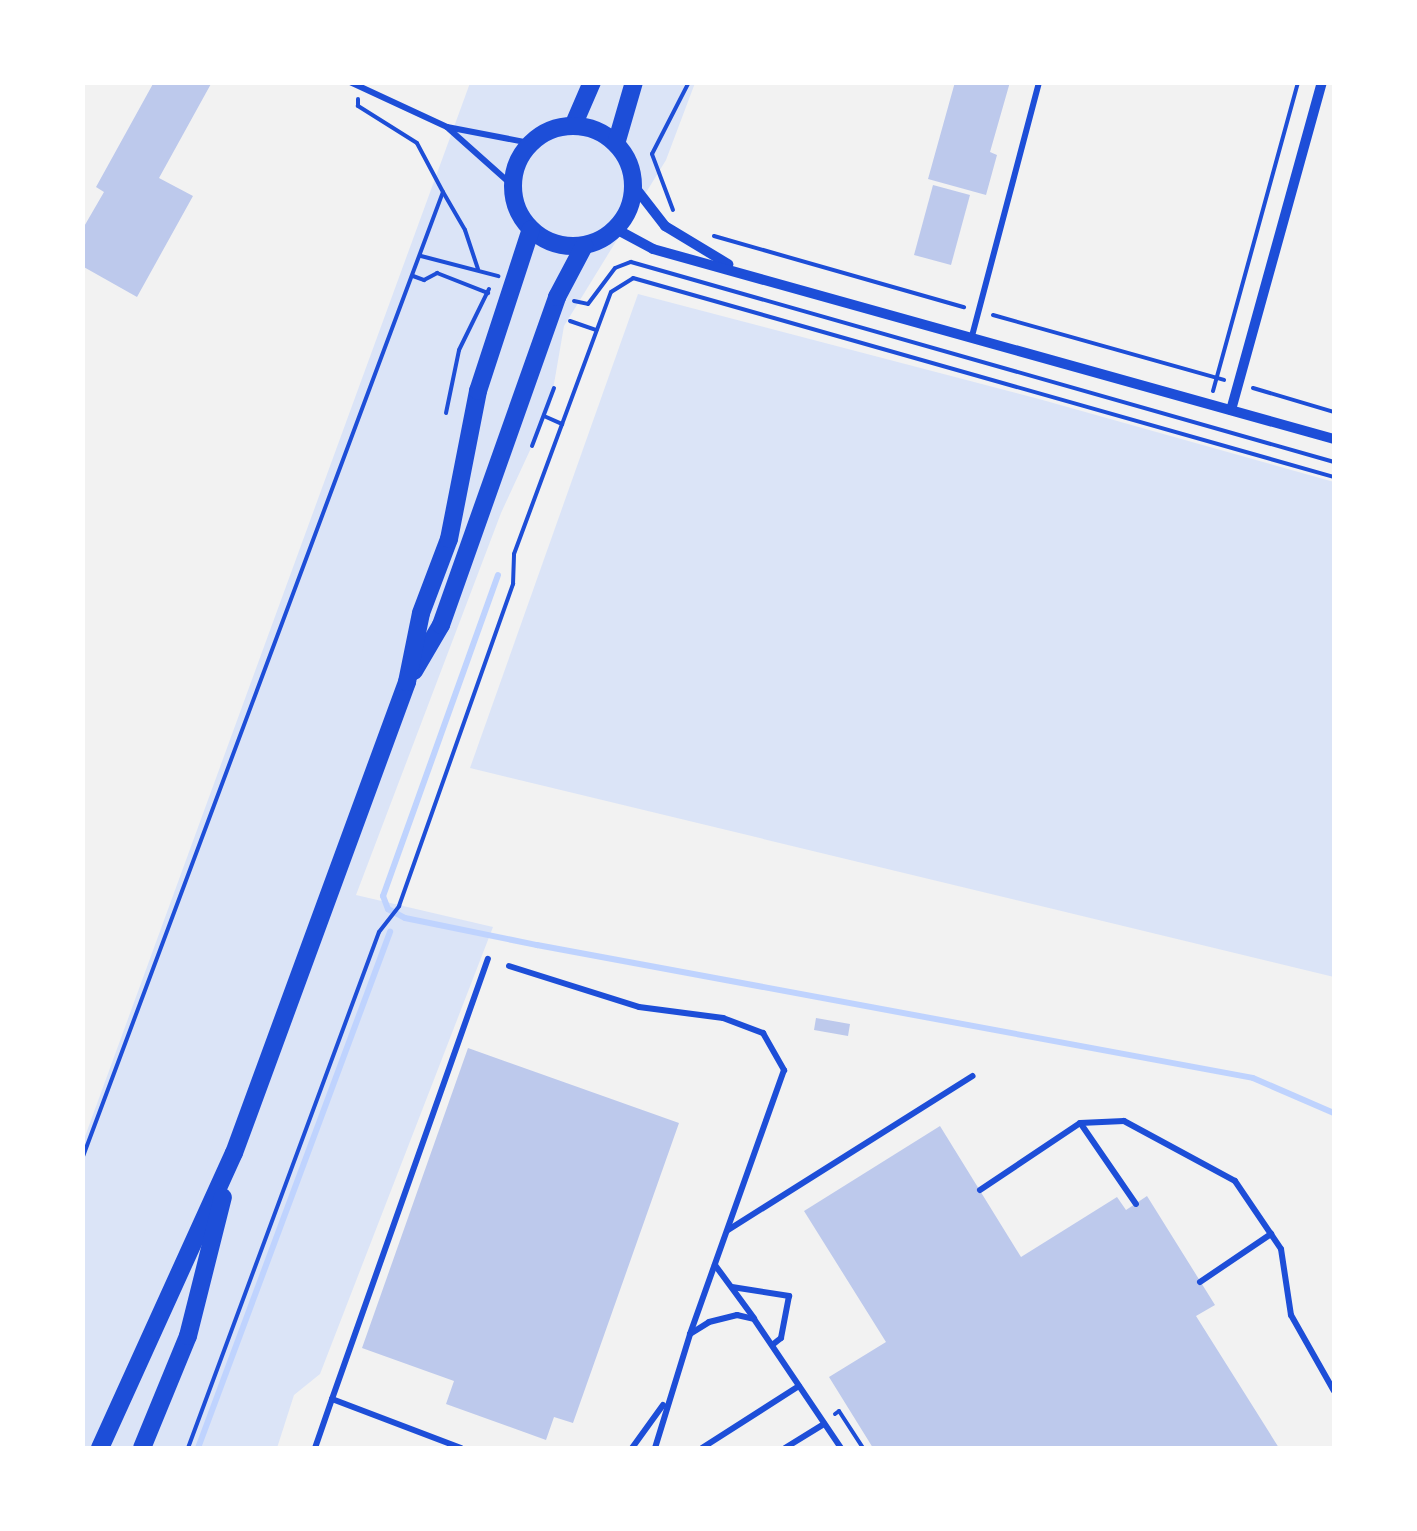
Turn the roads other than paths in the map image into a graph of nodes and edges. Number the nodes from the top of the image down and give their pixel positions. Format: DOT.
graph roads {
  1 [pos="350,82"];
  2 [pos="382,82"];
  3 [pos="592,82"];
  4 [pos="634,82"];
  5 [pos="1039,82"];
  6 [pos="1322,82"];
  7 [pos="380,96"];
  8 [pos="573,126"];
  9 [pos="447,127"];
  10 [pos="530,144"];
  11 [pos="616,144"];
  12 [pos="512,186"];
  13 [pos="634,186"];
  14 [pos="530,229"];
  15 [pos="616,229"];
  16 [pos="584,246"];
  17 [pos="738,270"];
  18 [pos="972,336"];
  19 [pos="1231,410"];
  20 [pos="1334,439"];
  21 [pos="407,682"];
  22 [pos="488,959"];
  23 [pos="509,966"];
  24 [pos="973,1076"];
  25 [pos="1080,1123"];
  26 [pos="234,1153"];
  27 [pos="980,1190"];
  28 [pos="1136,1204"];
  29 [pos="727,1230"];
  30 [pos="1271,1234"];
  31 [pos="715,1266"];
  32 [pos="1200,1282"];
  33 [pos="732,1287"];
  34 [pos="754,1319"];
  35 [pos="690,1334"];
  36 [pos="772,1345"];
  37 [pos="799,1386"];
  38 [pos="1334,1392"];
  39 [pos="332,1399"];
  40 [pos="667,1400"];
  41 [pos="824,1424"];
  42 [pos="100,1448"];
  43 [pos="142,1448"];
  44 [pos="315,1448"];
  45 [pos="461,1448"];
  46 [pos="632,1448"];
  47 [pos="654,1448"];
  48 [pos="702,1448"];
  49 [pos="785,1448"];
  50 [pos="841,1448"];
  1 -- 7 [label="lane"];
  2 -- 7 [label="lane"];
  3 -- 8 [label="main road"];
  4 -- 11 [label="main road"];
  5 -- 18 [label="lane"];
  6 -- 19 [label="street"];
  7 -- 9 [label="lane"];
  8 -- 10 [label="main road"];
  8 -- 11 [label="main road"];
  9 -- 10 [label="lane"];
  9 -- 12 [label="lane"];
  10 -- 12 [label="main road"];
  11 -- 13 [label="main road"];
  12 -- 14 [label="main road"];
  13 -- 15 [label="main road"];
  13 -- 17 [label="street"];
  14 -- 16 [label="main road"];
  14 -- 21 [label="main road"];
  15 -- 16 [label="main road"];
  15 -- 17 [label="street"];
  16 -- 21 [label="main road"];
  17 -- 18 [label="street"];
  18 -- 19 [label="street"];
  19 -- 20 [label="street"];
  21 -- 26 [label="main road"];
  22 -- 39 [label="lane"];
  23 -- 29 [label="lane"];
  24 -- 29 [label="lane"];
  25 -- 27 [label="lane"];
  25 -- 28 [label="lane"];
  25 -- 30 [label="lane"];
  26 -- 42 [label="main road"];
  26 -- 43 [label="main road"];
  29 -- 31 [label="lane"];
  30 -- 32 [label="lane"];
  30 -- 38 [label="lane"];
  31 -- 33 [label="lane"];
  31 -- 35 [label="lane"];
  33 -- 34 [label="lane"];
  33 -- 36 [label="lane"];
  34 -- 35 [label="lane"];
  34 -- 36 [label="lane"];
  35 -- 40 [label="lane"];
  36 -- 37 [label="lane"];
  37 -- 41 [label="lane"];
  37 -- 48 [label="lane"];
  39 -- 44 [label="lane"];
  39 -- 45 [label="lane"];
  40 -- 46 [label="lane"];
  40 -- 47 [label="lane"];
  41 -- 49 [label="lane"];
  41 -- 50 [label="lane"];
}
